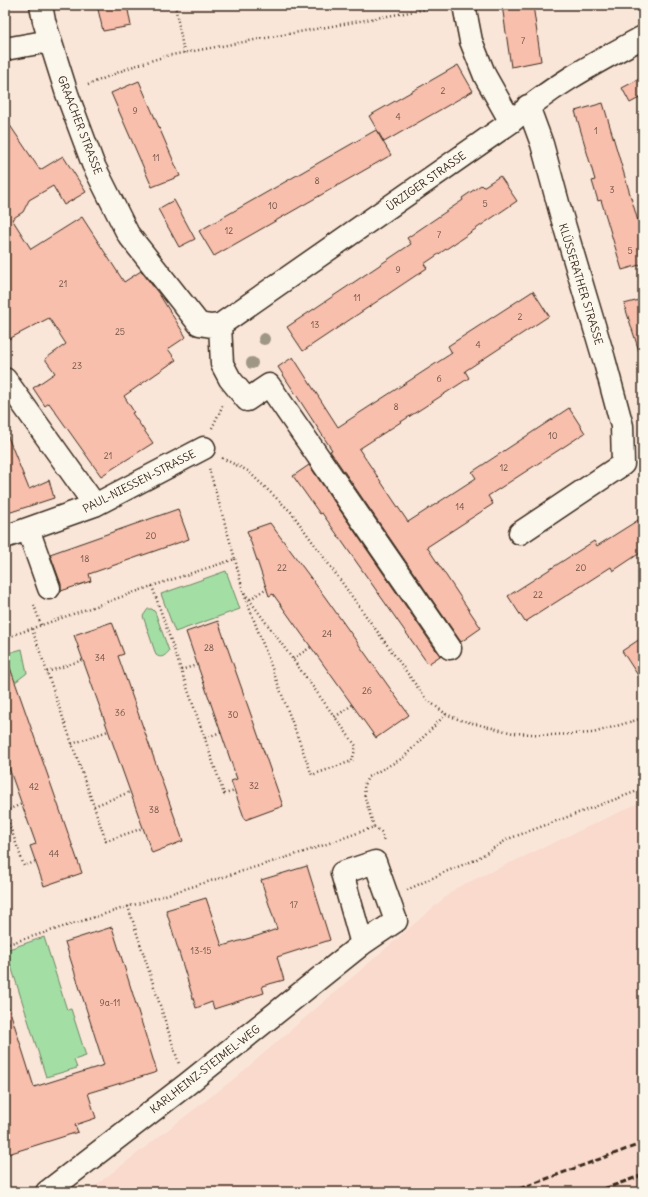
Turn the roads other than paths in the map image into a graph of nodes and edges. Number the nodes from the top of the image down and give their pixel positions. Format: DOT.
graph roads {
  1 [pos="41,5"];
  2 [pos="454,6"];
  3 [pos="643,37"];
  4 [pos="50,40"];
  5 [pos="5,48"];
  6 [pos="528,106"];
  7 [pos="510,122"];
  8 [pos="216,326"];
  9 [pos="5,380"];
  10 [pos="204,448"];
  11 [pos="95,506"];
  12 [pos="28,528"];
  13 [pos="520,533"];
  14 [pos="5,536"];
  15 [pos="49,588"];
  16 [pos="450,648"];
  17 [pos="362,944"];
  18 [pos="47,1192"];
  1 -- 4 [label="street, GRAACHER STRASSE"];
  2 -- 7 [label="street"];
  3 -- 6 [label="street, ÜRZIGER STRASSE"];
  4 -- 5 [label="street"];
  4 -- 8 [label="street, GRAACHER STRASSE"];
  6 -- 7 [label="street, ÜRZIGER STRASSE"];
  6 -- 13 [label="street, KLÜSSERATHER STRASSE"];
  7 -- 8 [label="street, ÜRZIGER STRASSE"];
  8 -- 16 [label="street"];
  9 -- 11 [label="street"];
  10 -- 11 [label="street, PAUL-NIESSEN-STRASSE"];
  11 -- 12 [label="street, PAUL-NIESSEN-STRASSE"];
  12 -- 14 [label="street, PAUL-NIESSEN-STRASSE"];
  12 -- 15 [label="street"];
  17 -- 17 [label="street, KARLHEINZ-STEIMEL-WEG"];
  17 -- 18 [label="street, KARLHEINZ-STEIMEL-WEG"];
}
